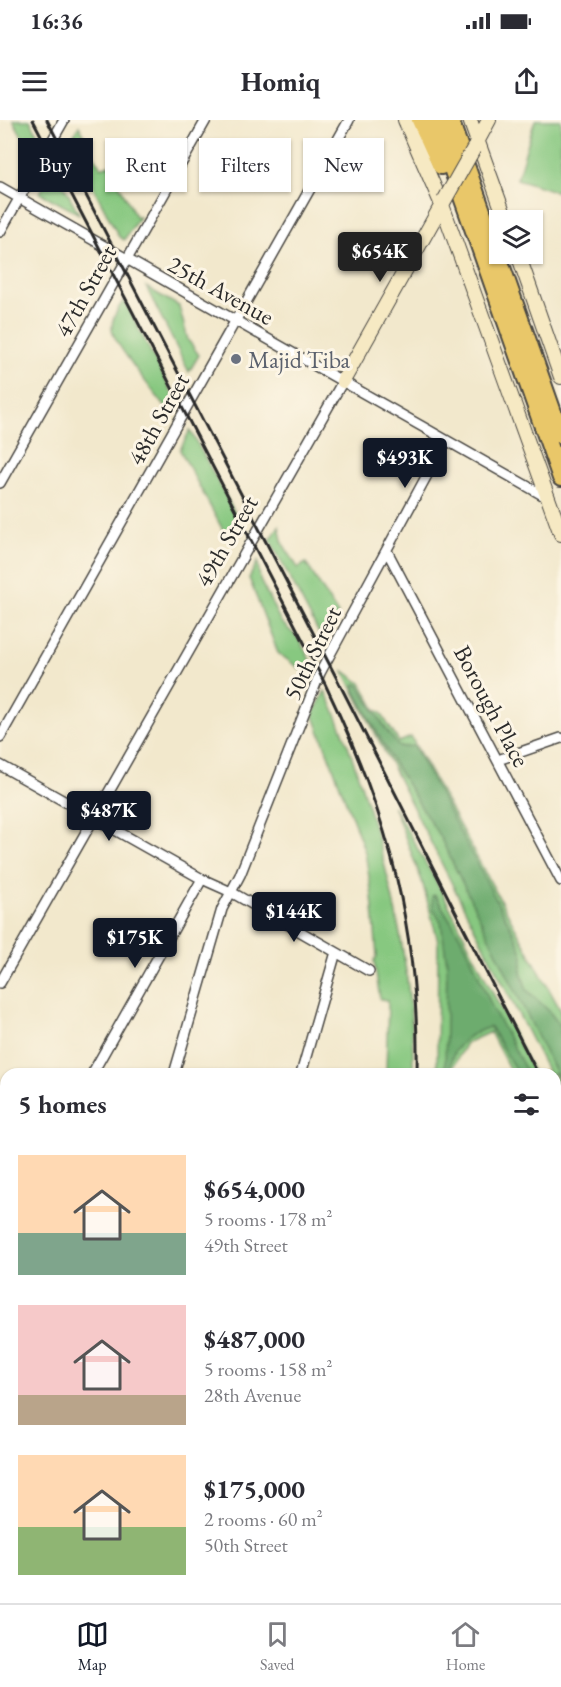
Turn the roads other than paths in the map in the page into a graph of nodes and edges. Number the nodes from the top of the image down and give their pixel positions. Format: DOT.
graph roads {
  1 [pos="64,120"];
  2 [pos="206,120"];
  3 [pos="349,120"];
  4 [pos="405,120"];
  5 [pos="420,120"];
  6 [pos="435,120"];
  7 [pos="450,120"];
  8 [pos="470,120"];
  9 [pos="489,120"];
  10 [pos="476,144"];
  11 [pos="0,187"];
  12 [pos="19,198"];
  13 [pos="443,203"];
  14 [pos="502,210"];
  15 [pos="0,232"];
  16 [pos="126,260"];
  17 [pos="521,264"];
  18 [pos="235,320"];
  19 [pos="561,377"];
  20 [pos="343,381"];
  21 [pos="446,440"];
  22 [pos="555,440"];
  23 [pos="561,478"];
  24 [pos="0,483"];
  25 [pos="549,498"];
  26 [pos="561,534"];
  27 [pos="387,550"];
  28 [pos="0,737"];
  29 [pos="561,738"];
  30 [pos="498,760"];
  31 [pos="0,765"];
  32 [pos="94,818"];
  33 [pos="202,879"];
  34 [pos="561,881"];
  35 [pos="231,892"];
  36 [pos="336,952"];
  37 [pos="369,971"];
  38 [pos="0,983"];
  39 [pos="95,1068"];
  40 [pos="176,1068"];
  41 [pos="303,1068"];
  1 -- 12 [label="street"];
  2 -- 16 [label="street, 47th Street"];
  3 -- 18 [label="street, 48th Street"];
  4 -- 13 [label="street"];
  5 -- 22 [label="highway"];
  6 -- 22 [label="highway"];
  7 -- 22 [label="highway"];
  8 -- 10 [label="street"];
  9 -- 10 [label="street, 49th Street"];
  10 -- 13 [label="street, 49th Street, bridge"];
  10 -- 14 [label="street"];
  11 -- 12 [label="street, 25th Avenue"];
  12 -- 15 [label="street"];
  12 -- 16 [label="street, 25th Avenue"];
  13 -- 20 [label="street, 49th Street"];
  13 -- 25 [label="street"];
  16 -- 18 [label="street, 25th Avenue"];
  16 -- 24 [label="street, 47th Street"];
  17 -- 19 [label="street"];
  18 -- 20 [label="street, 25th Avenue"];
  18 -- 28 [label="street, 48th Street"];
  20 -- 21 [label="street, 25th Avenue"];
  20 -- 32 [label="street, 49th Street"];
  21 -- 25 [label="street, 25th Avenue"];
  21 -- 27 [label="street, 50th Street"];
  22 -- 23 [label="highway"];
  25 -- 26 [label="street"];
  27 -- 30 [label="street, Borough Place"];
  27 -- 35 [label="street, 50th Street"];
  29 -- 30 [label="street"];
  30 -- 34 [label="street, Borough Place"];
  31 -- 32 [label="street"];
  32 -- 33 [label="street"];
  32 -- 38 [label="street, 49th Street"];
  33 -- 35 [label="street"];
  33 -- 39 [label="street"];
  35 -- 36 [label="street"];
  35 -- 40 [label="street, 50th Street"];
  36 -- 37 [label="street"];
  36 -- 41 [label="street"];
}
